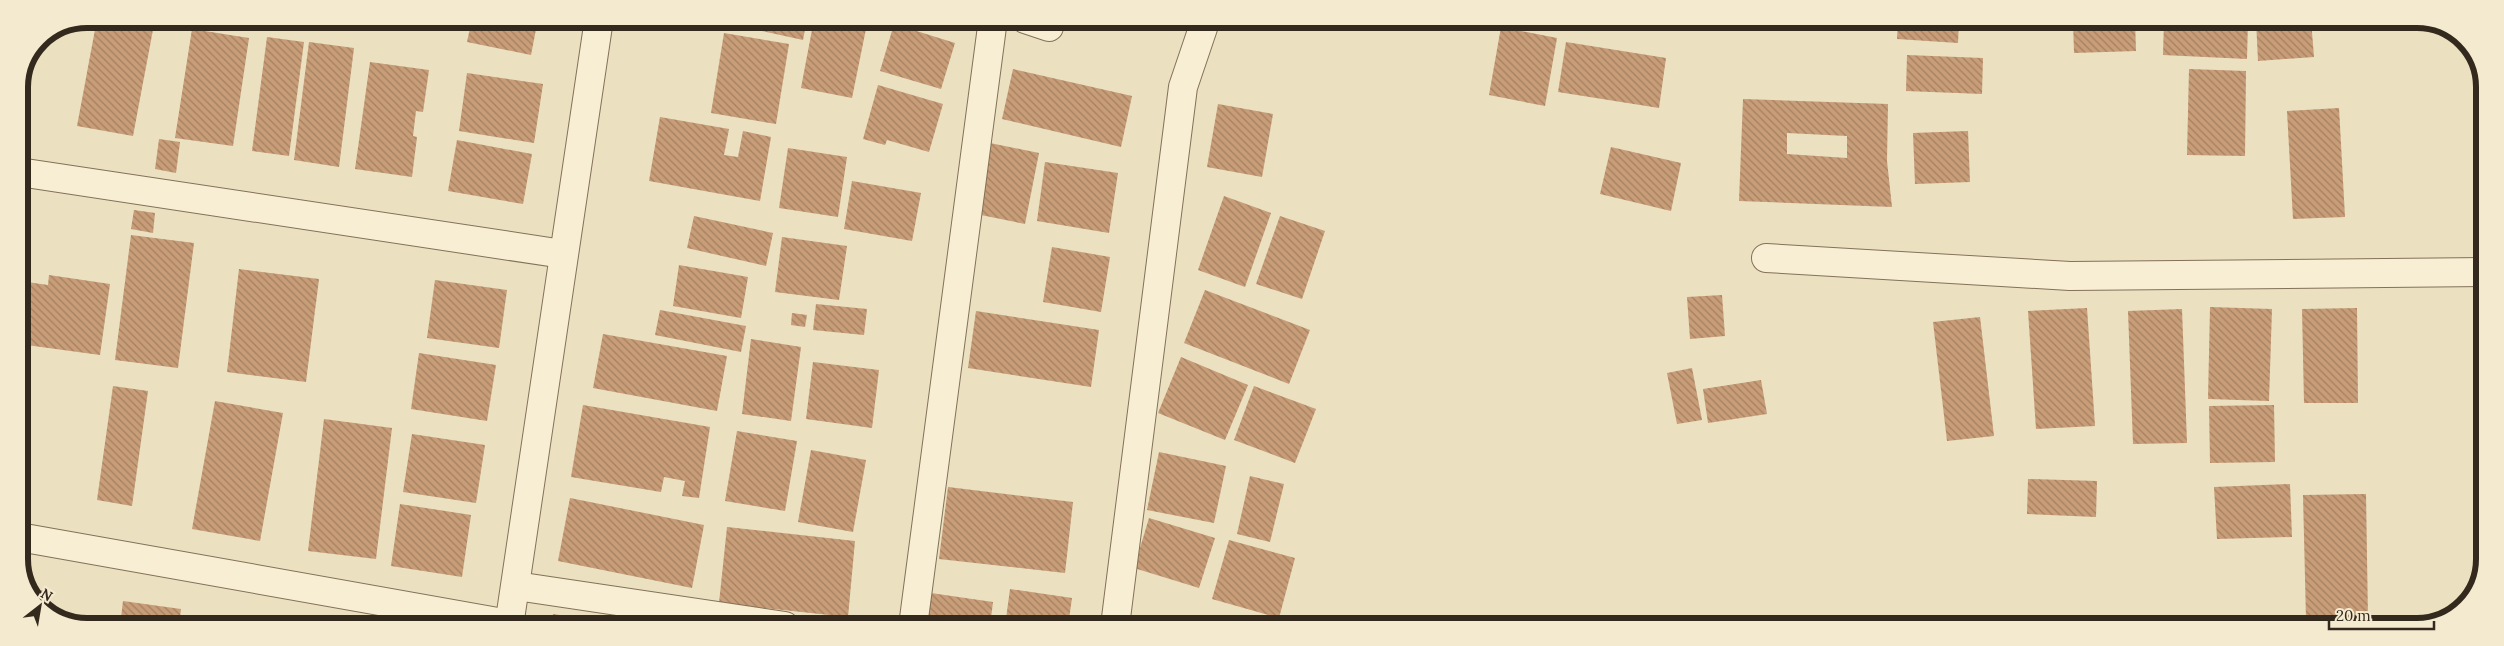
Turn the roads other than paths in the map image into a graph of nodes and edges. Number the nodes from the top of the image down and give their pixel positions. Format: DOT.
graph roads {
  1 [pos="599,28"];
  2 [pos="992,28"];
  3 [pos="1203,28"];
  4 [pos="28,173"];
  5 [pos="563,254"];
  6 [pos="1766,258"];
  7 [pos="2476,272"];
  8 [pos="28,539"];
  9 [pos="516,586"];
  10 [pos="470,618"];
  11 [pos="510,618"];
  12 [pos="731,618"];
  13 [pos="914,618"];
  14 [pos="1124,618"];
  1 -- 5 [label="street"];
  2 -- 13 [label="street"];
  3 -- 14 [label="street"];
  4 -- 5 [label="street"];
  5 -- 9 [label="street"];
  6 -- 7 [label="street"];
  8 -- 10 [label="street"];
  9 -- 11 [label="street"];
  9 -- 12 [label="street"];
}
